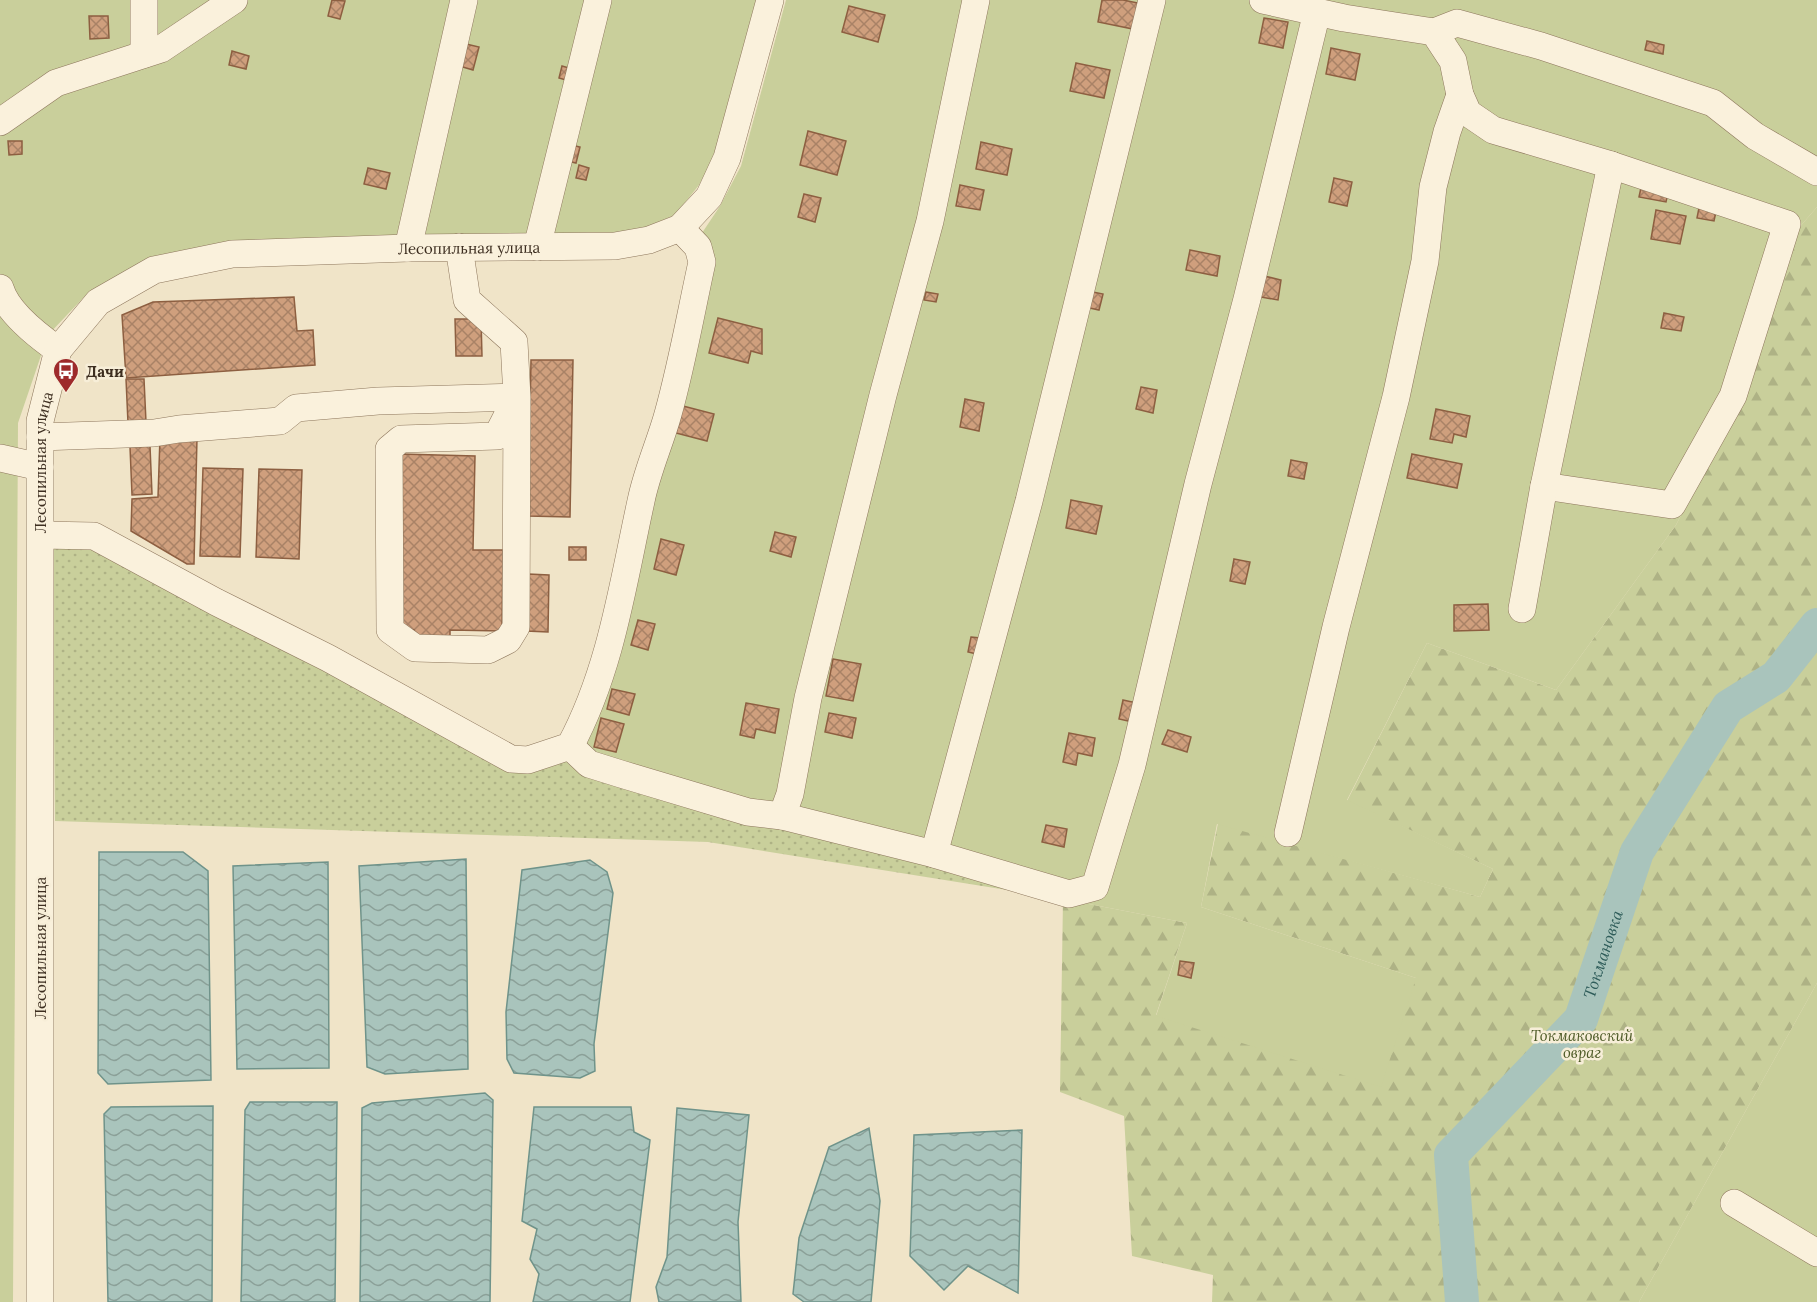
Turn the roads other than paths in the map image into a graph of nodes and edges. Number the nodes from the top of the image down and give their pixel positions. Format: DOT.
graph roads {
  1 [pos="144,0"];
  2 [pos="234,0"];
  3 [pos="464,0"];
  4 [pos="597,0"];
  5 [pos="770,0"];
  6 [pos="976,0"];
  7 [pos="1152,0"];
  8 [pos="1263,0"];
  9 [pos="1317,12"];
  10 [pos="1434,32"];
  11 [pos="144,54"];
  12 [pos="1460,95"];
  13 [pos="0,122"];
  14 [pos="1611,165"];
  15 [pos="1817,172"];
  16 [pos="680,228"];
  17 [pos="459,247"];
  18 [pos="537,247"];
  19 [pos="408,248"];
  20 [pos="0,288"];
  21 [pos="58,350"];
  22 [pos="517,397"];
  23 [pos="40,437"];
  24 [pos="0,458"];
  25 [pos="40,467"];
  26 [pos="1544,486"];
  27 [pos="41,535"];
  28 [pos="1522,609"];
  29 [pos="570,746"];
  30 [pos="782,816"];
  31 [pos="1288,833"];
  32 [pos="934,854"];
  33 [pos="1734,1203"];
  34 [pos="1817,1253"];
  35 [pos="40,1302"];
  1 -- 11 [label="street"];
  2 -- 11 [label="street"];
  3 -- 19 [label="street"];
  4 -- 18 [label="street"];
  5 -- 16 [label="street, Лесопильная улица"];
  6 -- 30 [label="street"];
  7 -- 32 [label="street"];
  8 -- 9 [label="street"];
  9 -- 10 [label="street"];
  9 -- 32 [label="street"];
  10 -- 12 [label="street"];
  10 -- 15 [label="street"];
  11 -- 13 [label="street"];
  12 -- 14 [label="street"];
  12 -- 31 [label="street"];
  14 -- 26 [label="street"];
  14 -- 26 [label="street"];
  16 -- 18 [label="street, Лесопильная улица"];
  16 -- 29 [label="street"];
  17 -- 18 [label="street, Лесопильная улица"];
  17 -- 19 [label="street, Лесопильная улица"];
  17 -- 22 [label="street"];
  19 -- 21 [label="street, Лесопильная улица"];
  20 -- 21 [label="street"];
  21 -- 23 [label="street, Лесопильная улица"];
  22 -- 22 [label="street"];
  22 -- 23 [label="street"];
  23 -- 25 [label="street, Лесопильная улица"];
  24 -- 25 [label="street"];
  25 -- 27 [label="street, Лесопильная улица"];
  26 -- 28 [label="street"];
  27 -- 29 [label="street"];
  27 -- 35 [label="street, Лесопильная улица"];
  29 -- 30 [label="street"];
  30 -- 32 [label="street"];
  33 -- 34 [label="street"];
}
